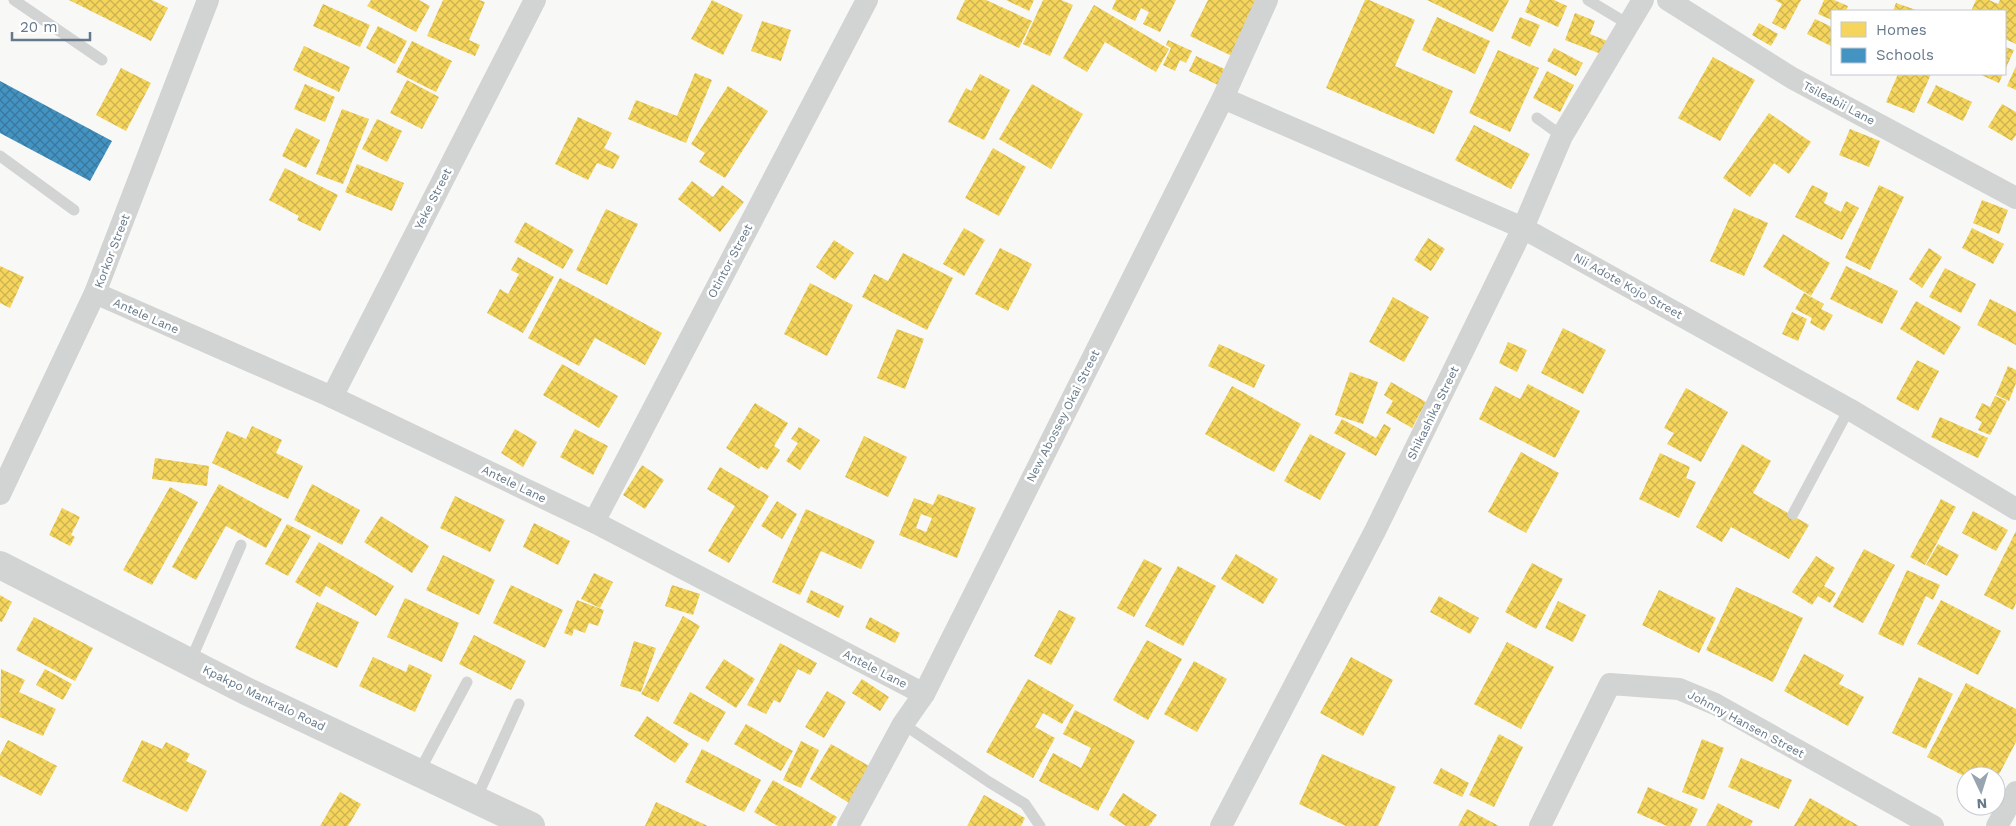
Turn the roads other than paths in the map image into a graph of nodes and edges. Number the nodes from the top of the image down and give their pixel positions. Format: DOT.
graph roads {
  1 [pos="14,0"];
  2 [pos="208,0"];
  3 [pos="535,0"];
  4 [pos="867,0"];
  5 [pos="1268,0"];
  6 [pos="1588,0"];
  7 [pos="1643,0"];
  8 [pos="1668,0"];
  9 [pos="1628,24"];
  10 [pos="102,60"];
  11 [pos="1223,98"];
  12 [pos="1537,118"];
  13 [pos="1562,136"];
  14 [pos="0,156"];
  15 [pos="2016,198"];
  16 [pos="74,210"];
  17 [pos="1523,228"];
  18 [pos="95,294"];
  19 [pos="332,397"];
  20 [pos="1849,409"];
  21 [pos="0,494"];
  22 [pos="2016,509"];
  23 [pos="1793,514"];
  24 [pos="594,522"];
  25 [pos="241,545"];
  26 [pos="0,566"];
  27 [pos="190,662"];
  28 [pos="466,682"];
  29 [pos="924,694"];
  30 [pos="519,704"];
  31 [pos="903,724"];
  32 [pos="419,772"];
  33 [pos="2016,792"];
  34 [pos="476,799"];
  35 [pos="519,823"];
  36 [pos="848,826"];
  37 [pos="1040,826"];
  38 [pos="1221,826"];
  39 [pos="1540,826"];
  40 [pos="1934,826"];
  41 [pos="1997,826"];
  1 -- 10 [label="lane"];
  2 -- 18 [label="street, Korkor Street"];
  3 -- 19 [label="street, Yeke Street"];
  4 -- 24 [label="street, Otintor Street"];
  5 -- 11 [label="street, New Abossey Okai Street"];
  6 -- 9 [label="lane"];
  7 -- 9 [label="street, Shikashika Street"];
  8 -- 15 [label="street, Tsileabii Lane"];
  9 -- 13 [label="street, Shikashika Street"];
  11 -- 17 [label="street, Nii Adote Kojo Street"];
  11 -- 29 [label="street, New Abossey Okai Street"];
  12 -- 13 [label="lane"];
  13 -- 17 [label="street, Shikashika Street"];
  14 -- 16 [label="lane"];
  17 -- 20 [label="street, Nii Adote Kojo Street"];
  17 -- 38 [label="street, Shikashika Street"];
  18 -- 19 [label="street, Antele Lane"];
  18 -- 21 [label="street, Korkor Street"];
  19 -- 24 [label="street, Antele Lane"];
  20 -- 22 [label="street, Nii Adote Kojo Street"];
  20 -- 23 [label="lane"];
  24 -- 29 [label="street, Antele Lane"];
  25 -- 27 [label="lane"];
  26 -- 27 [label="street, Kpakpo Mankralo Road"];
  27 -- 32 [label="street, Kpakpo Mankralo Road"];
  28 -- 32 [label="lane"];
  29 -- 31 [label="street, New Abossey Okai Street"];
  30 -- 34 [label="lane"];
  31 -- 36 [label="street, New Abossey Okai Street"];
  31 -- 37 [label="lane"];
  32 -- 34 [label="street, Kpakpo Mankralo Road"];
  33 -- 41 [label="street"];
  34 -- 35 [label="street, Kpakpo Mankralo Road"];
  39 -- 40 [label="street, Johnny Hansen Street"];
}
